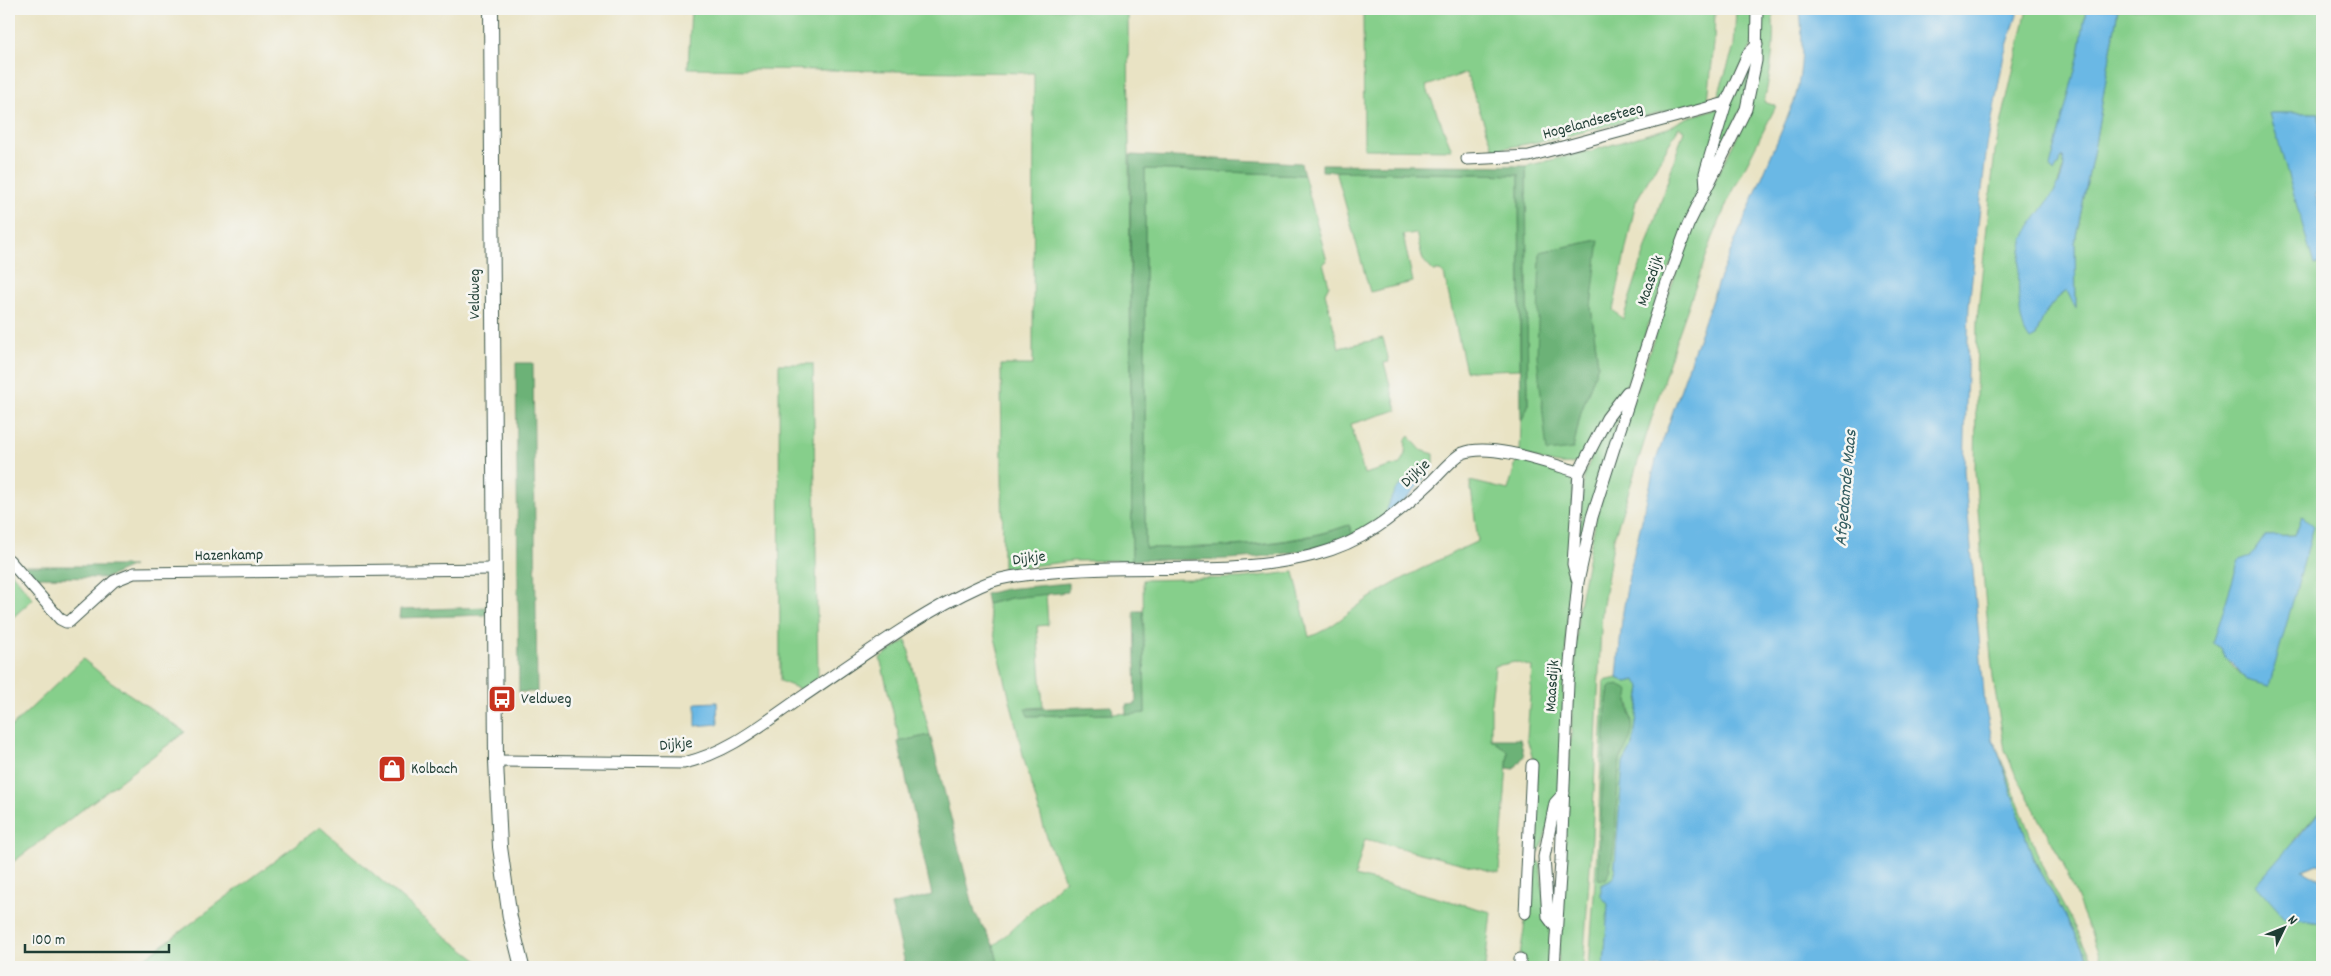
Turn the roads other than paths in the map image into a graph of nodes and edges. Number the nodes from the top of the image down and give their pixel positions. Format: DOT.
graph roads {
  1 [pos="491,9"];
  2 [pos="1756,9"];
  3 [pos="1757,46"];
  4 [pos="1726,103"];
  5 [pos="1467,160"];
  6 [pos="1706,188"];
  7 [pos="1632,387"];
  8 [pos="1579,472"];
  9 [pos="9,560"];
  10 [pos="495,569"];
  11 [pos="1578,582"];
  12 [pos="496,760"];
  13 [pos="1532,765"];
  14 [pos="1564,794"];
  15 [pos="1528,856"];
  16 [pos="1544,856"];
  17 [pos="1525,913"];
  18 [pos="1557,929"];
  19 [pos="522,967"];
  20 [pos="1554,967"];
  1 -- 10 [label="street, Veldweg"];
  2 -- 3 [label="street, Maasdijk"];
  3 -- 4 [label="street, Maasdijk"];
  3 -- 6 [label="street, Maasdijk"];
  4 -- 5 [label="street, Hogelandsesteeg"];
  4 -- 6 [label="street, Maasdijk"];
  6 -- 7 [label="street, Maasdijk"];
  7 -- 8 [label="street, Maasdijk"];
  7 -- 11 [label="street, Maasdijk"];
  8 -- 11 [label="street, Maasdijk"];
  8 -- 12 [label="street, Dijkje"];
  9 -- 10 [label="street, Hazenkamp"];
  10 -- 12 [label="street, Veldweg"];
  11 -- 14 [label="street, Maasdijk"];
  12 -- 19 [label="street, Veldweg"];
  13 -- 15 [label="street"];
  14 -- 16 [label="street, Maasdijk"];
  14 -- 18 [label="street, Maasdijk"];
  15 -- 16 [label="street"];
  15 -- 17 [label="street"];
  16 -- 18 [label="street, Maasdijk"];
  18 -- 20 [label="street, Maasdijk"];
}
